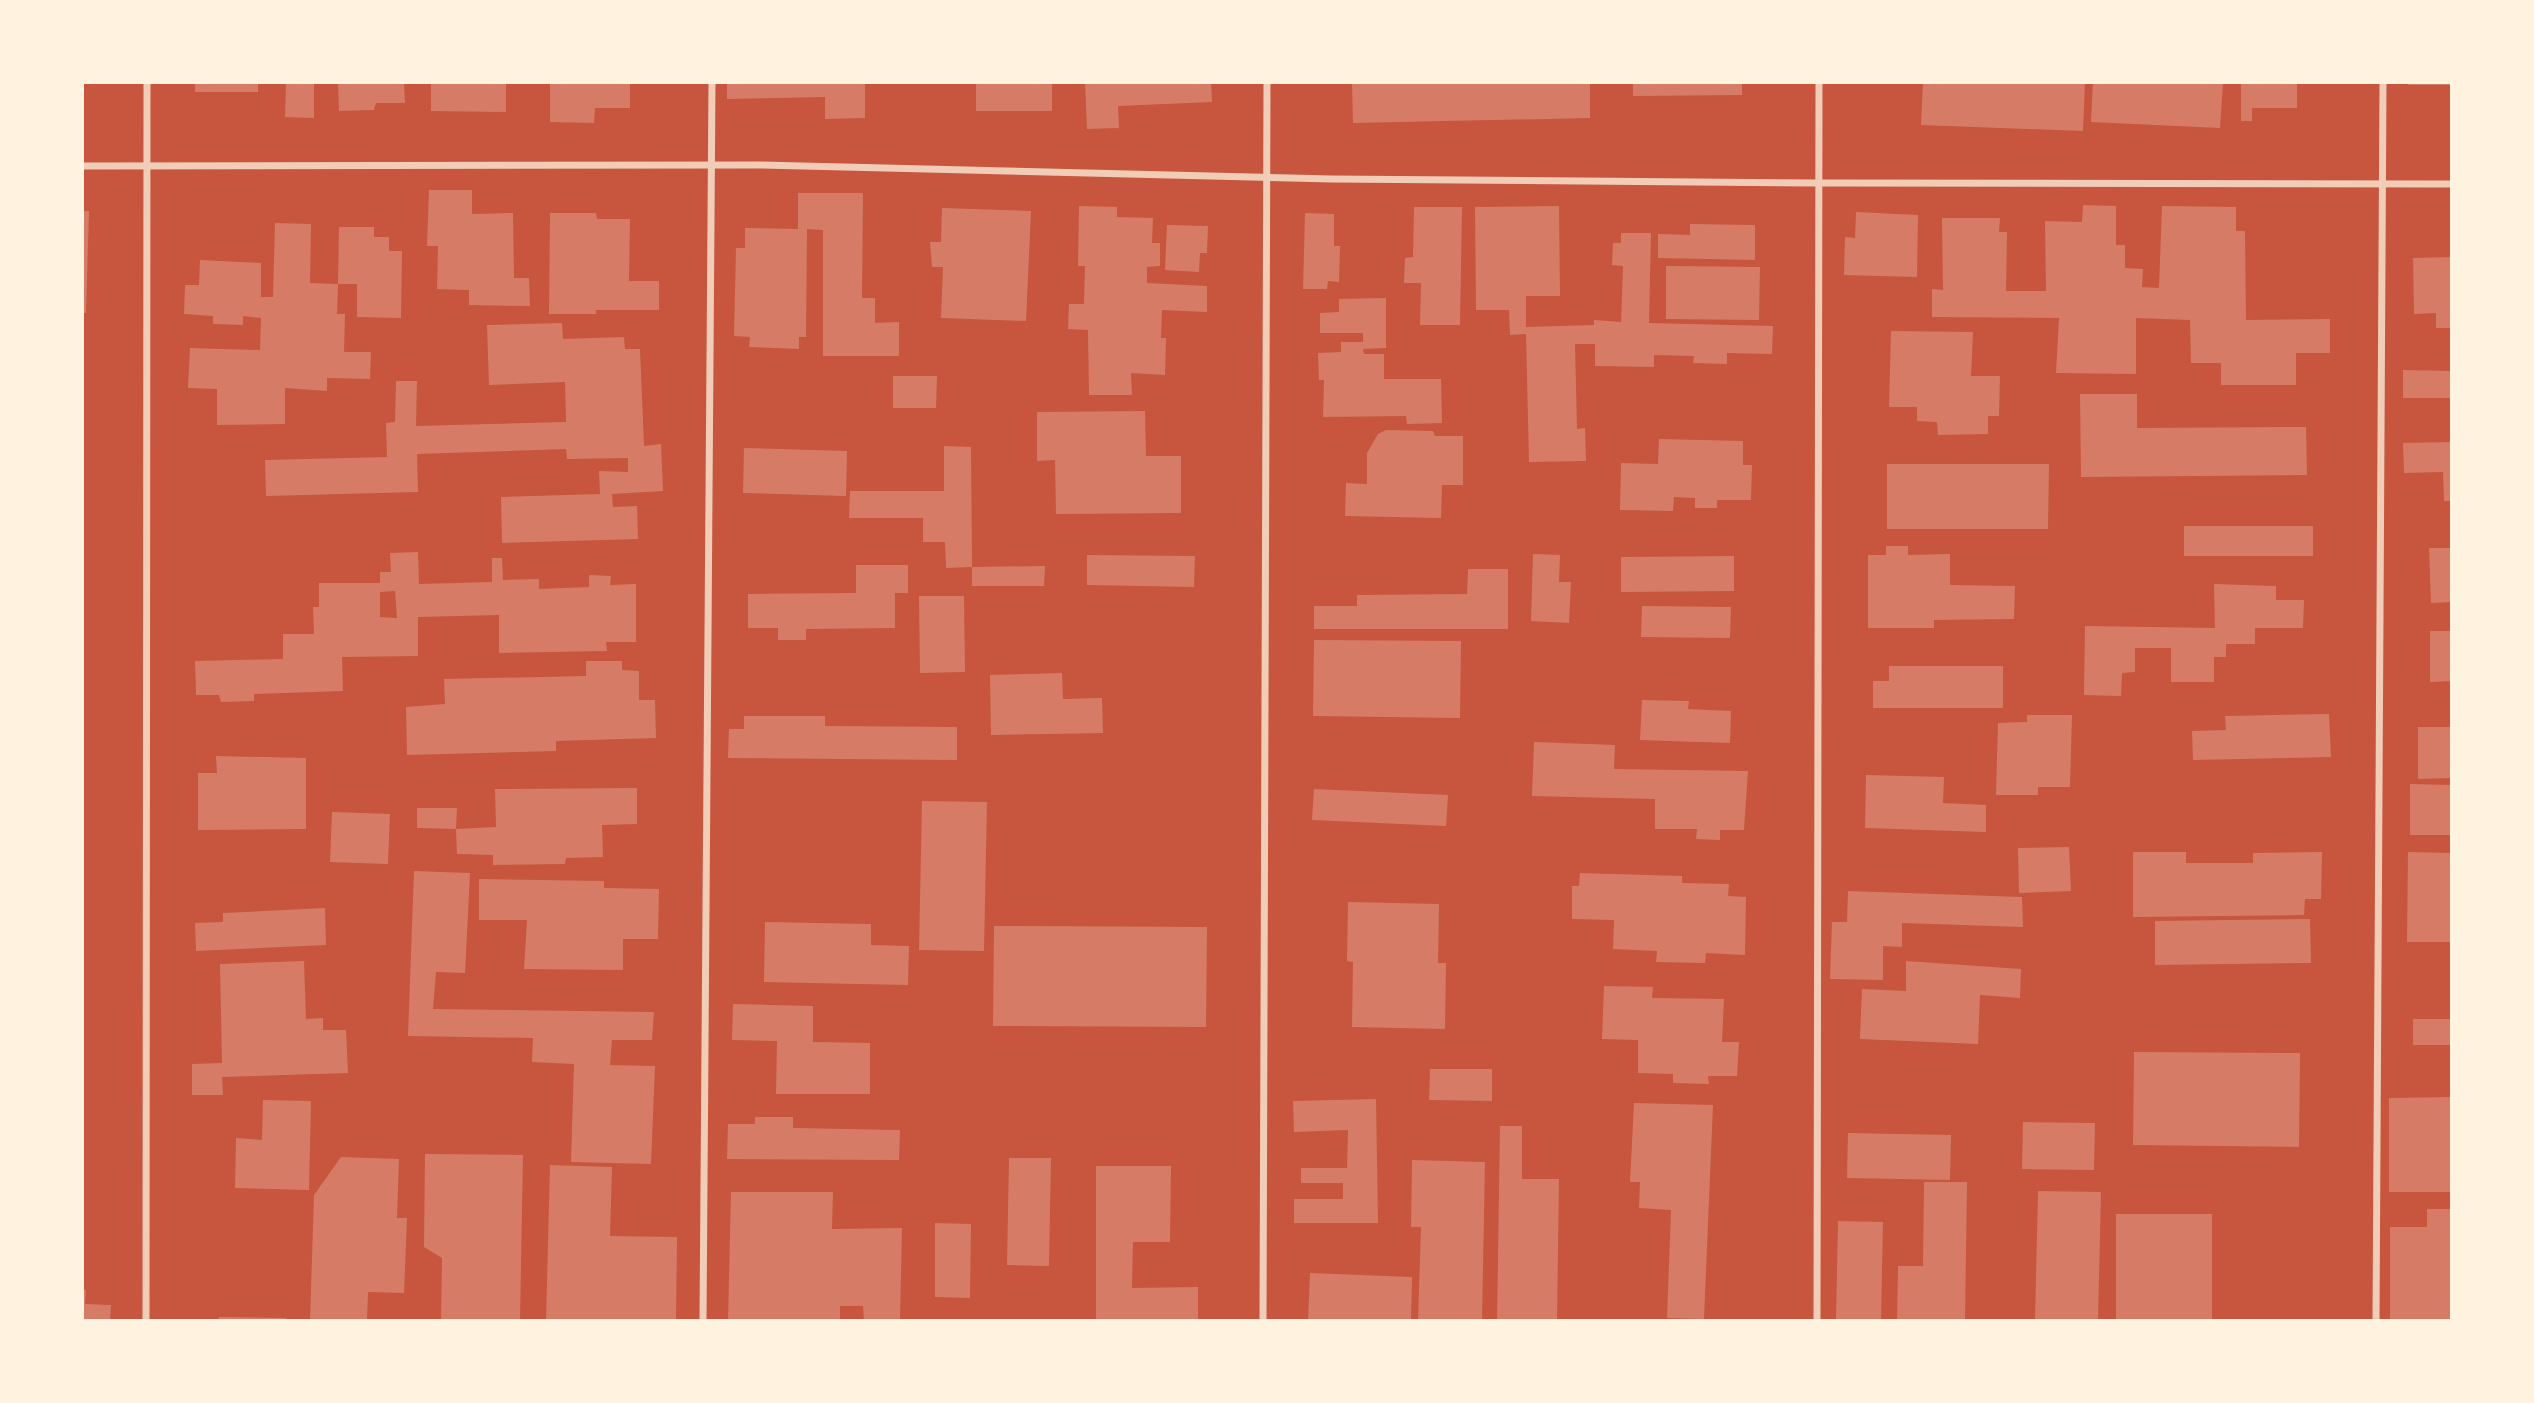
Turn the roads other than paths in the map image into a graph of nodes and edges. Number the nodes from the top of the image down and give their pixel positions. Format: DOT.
graph roads {
  1 [pos="147,82"];
  2 [pos="712,82"];
  3 [pos="1267,82"];
  4 [pos="1819,82"];
  5 [pos="2383,82"];
  6 [pos="82,166"];
  7 [pos="146,167"];
  8 [pos="712,167"];
  9 [pos="1266,178"];
  10 [pos="1818,183"];
  11 [pos="2452,184"];
  12 [pos="2383,185"];
  13 [pos="146,1321"];
  14 [pos="703,1321"];
  15 [pos="1263,1321"];
  16 [pos="1818,1321"];
  17 [pos="2376,1321"];
  1 -- 7 [label="street"];
  2 -- 8 [label="street"];
  3 -- 9 [label="street"];
  4 -- 10 [label="street"];
  5 -- 12 [label="street"];
  6 -- 7 [label="street"];
  7 -- 8 [label="street"];
  7 -- 13 [label="street"];
  8 -- 9 [label="street"];
  8 -- 14 [label="street"];
  9 -- 10 [label="street"];
  9 -- 15 [label="street"];
  10 -- 12 [label="street"];
  10 -- 16 [label="street"];
  11 -- 12 [label="street"];
  12 -- 17 [label="street"];
}
